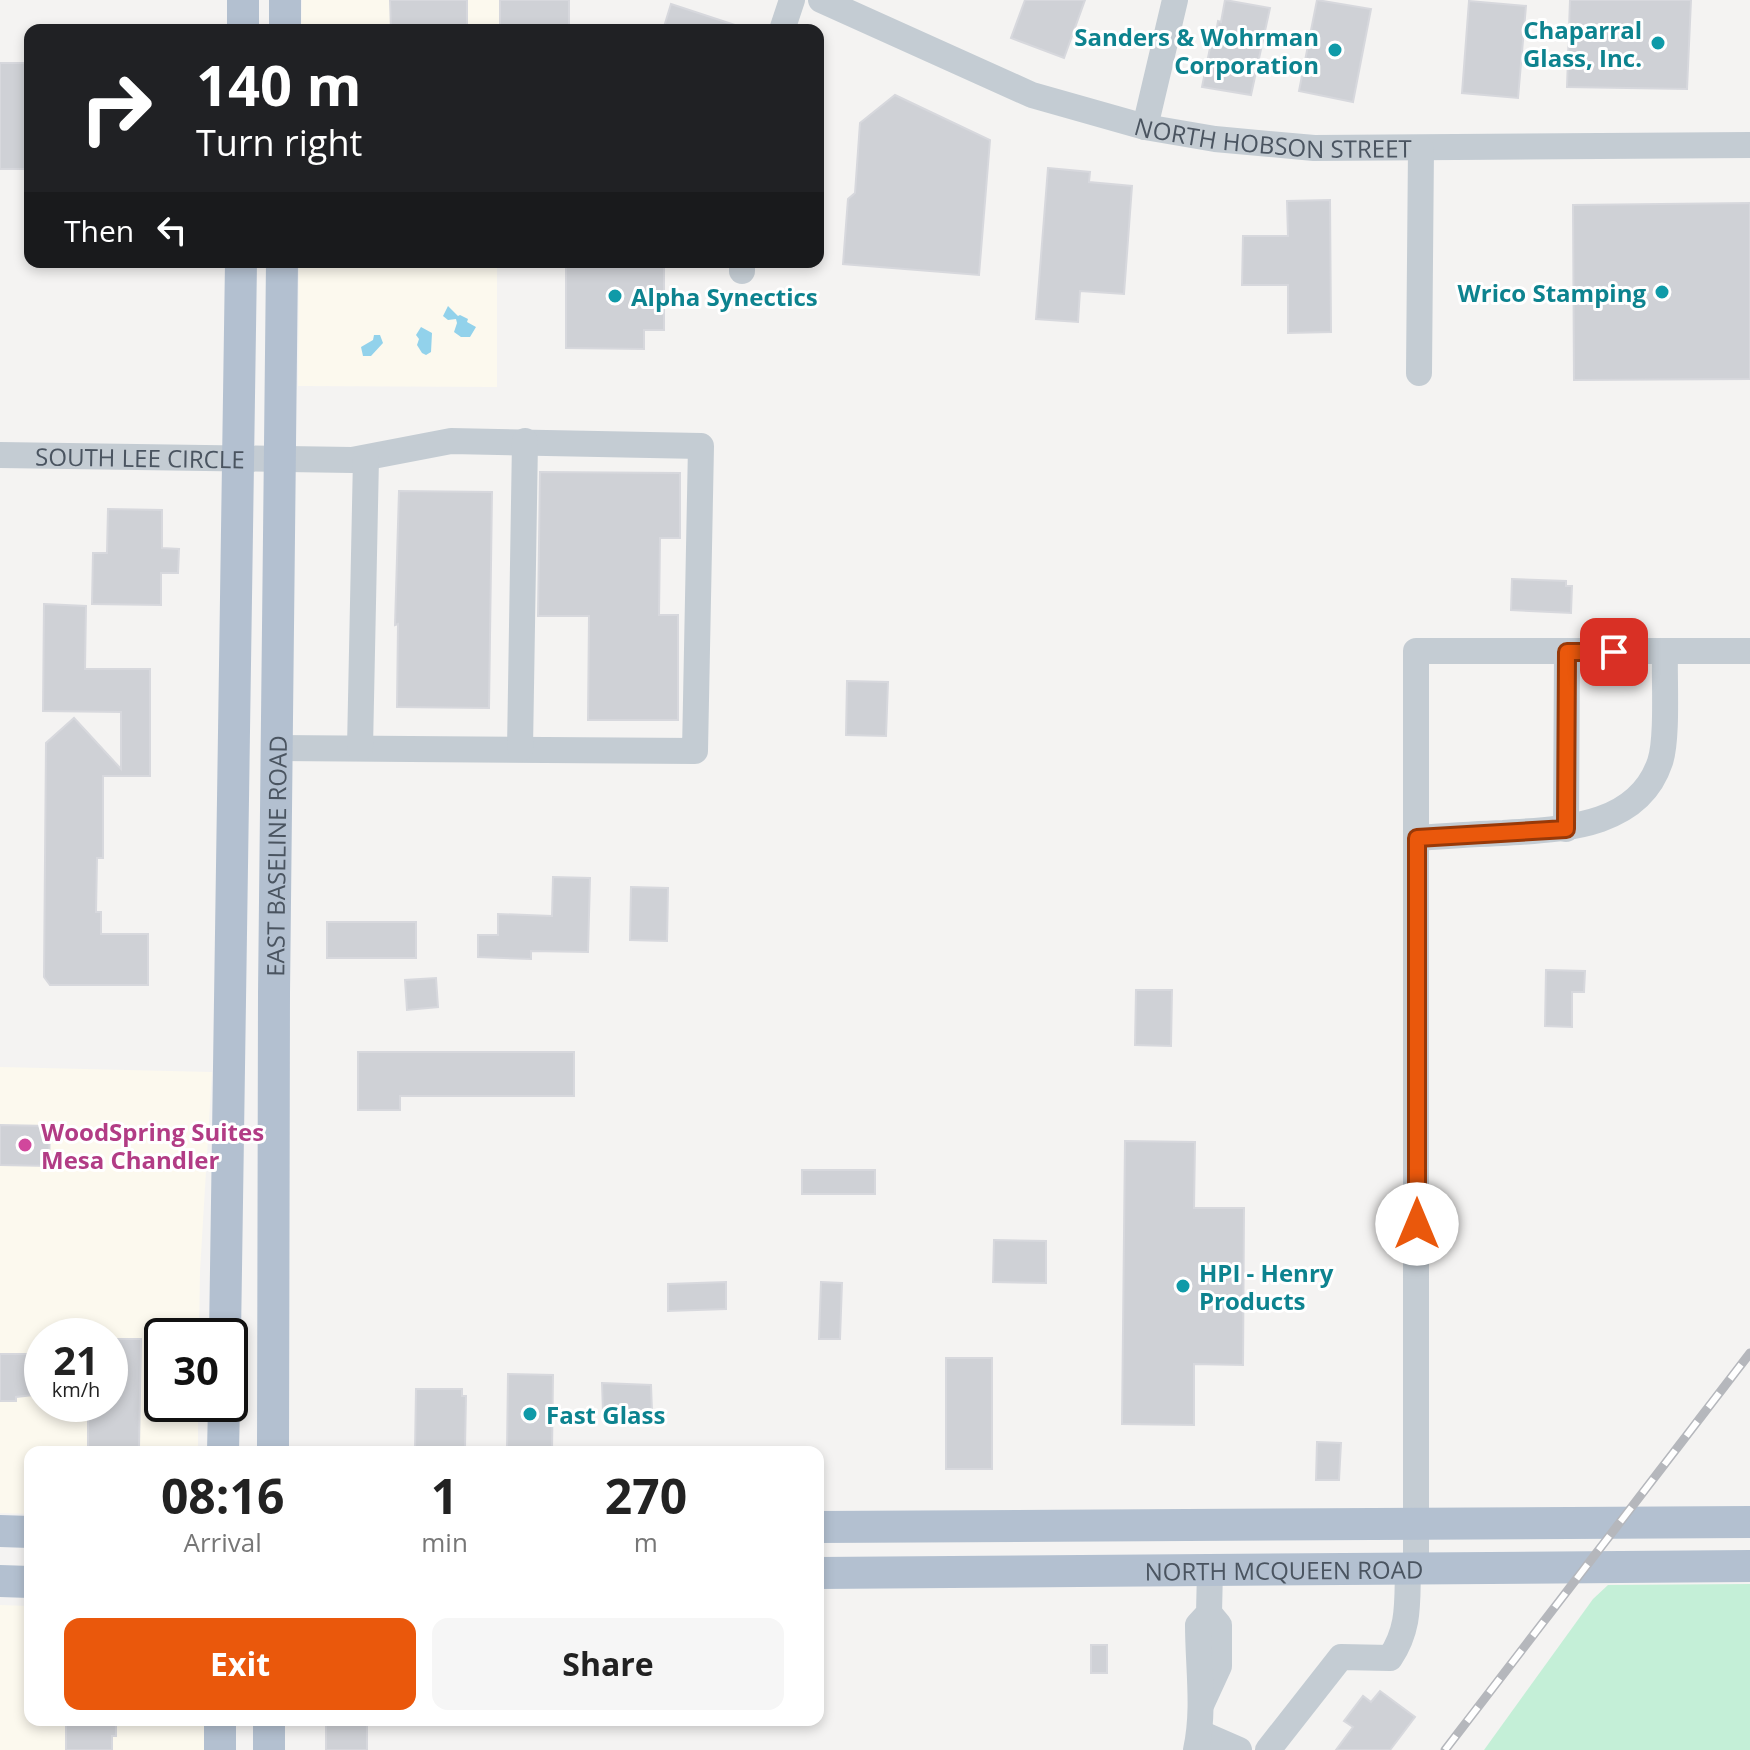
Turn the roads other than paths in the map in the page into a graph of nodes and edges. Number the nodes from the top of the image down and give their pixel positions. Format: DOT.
graph roads {
  1 [pos="243,0"];
  2 [pos="285,0"];
  3 [pos="792,0"];
  4 [pos="821,0"];
  5 [pos="1175,0"];
  6 [pos="243,24"];
  7 [pos="285,24"];
  8 [pos="784,24"];
  9 [pos="1145,127"];
  10 [pos="1750,145"];
  11 [pos="1421,148"];
  12 [pos="241,268"];
  13 [pos="282,268"];
  14 [pos="1419,373"];
  15 [pos="525,441"];
  16 [pos="0,455"];
  17 [pos="366,458"];
  18 [pos="238,459"];
  19 [pos="280,459"];
  20 [pos="1665,651"];
  21 [pos="1750,651"];
  22 [pos="1567,652"];
  23 [pos="277,748"];
  24 [pos="360,748"];
  25 [pos="520,749"];
  26 [pos="1566,829"];
  27 [pos="1417,838"];
  28 [pos="232,992"];
  29 [pos="274,993"];
  30 [pos="225,1318"];
  31 [pos="224,1422"];
  32 [pos="223,1446"];
  33 [pos="273,1446"];
  34 [pos="1750,1522"];
  35 [pos="1417,1525"];
  36 [pos="824,1527"];
  37 [pos="0,1531"];
  38 [pos="24,1532"];
  39 [pos="1750,1566"];
  40 [pos="1412,1568"];
  41 [pos="1210,1570"];
  42 [pos="824,1573"];
  43 [pos="0,1581"];
  44 [pos="24,1582"];
  45 [pos="220,1726"];
  46 [pos="269,1726"];
  47 [pos="1198,1741"];
  48 [pos="220,1750"];
  49 [pos="269,1750"];
  50 [pos="1239,1750"];
  51 [pos="1268,1750"];
  1 -- 6 [label="main road"];
  2 -- 7 [label="main road"];
  3 -- 8 [label="street"];
  4 -- 9 [label="street, NORTH HOBSON STREET"];
  5 -- 9 [label="street"];
  9 -- 11 [label="street, NORTH HOBSON STREET"];
  10 -- 11 [label="street, NORTH HOBSON STREET"];
  11 -- 14 [label="street"];
  12 -- 18 [label="main road, EAST BASELINE ROAD"];
  13 -- 19 [label="main road, EAST BASELINE ROAD"];
  15 -- 17 [label="street, SOUTH LEE CIRCLE"];
  15 -- 25 [label="street"];
  15 -- 25 [label="street, SOUTH LEE CIRCLE"];
  16 -- 18 [label="street, SOUTH LEE CIRCLE"];
  17 -- 19 [label="street, SOUTH LEE CIRCLE"];
  17 -- 24 [label="street"];
  18 -- 19 [label="street, SOUTH LEE CIRCLE"];
  18 -- 28 [label="main road, EAST BASELINE ROAD"];
  19 -- 23 [label="main road, EAST BASELINE ROAD"];
  20 -- 21 [label="street"];
  20 -- 22 [label="street"];
  20 -- 26 [label="street"];
  22 -- 26 [label="street"];
  22 -- 27 [label="street"];
  23 -- 24 [label="street"];
  23 -- 29 [label="main road, EAST BASELINE ROAD"];
  24 -- 25 [label="street"];
  26 -- 27 [label="street"];
  27 -- 35 [label="street"];
  28 -- 29 [label="main road"];
  28 -- 30 [label="main road, EAST BASELINE ROAD"];
  29 -- 33 [label="main road, EAST BASELINE ROAD"];
  31 -- 32 [label="main road"];
  34 -- 35 [label="main road, NORTH MCQUEEN ROAD"];
  35 -- 36 [label="main road, NORTH MCQUEEN ROAD"];
  35 -- 40 [label="street"];
  37 -- 38 [label="main road"];
  39 -- 40 [label="main road, NORTH MCQUEEN ROAD"];
  40 -- 41 [label="main road, NORTH MCQUEEN ROAD"];
  40 -- 51 [label="street"];
  41 -- 42 [label="main road, NORTH MCQUEEN ROAD"];
  41 -- 47 [label="street"];
  43 -- 44 [label="main road"];
  45 -- 48 [label="main road"];
  46 -- 49 [label="main road"];
  47 -- 50 [label="street"];
}
